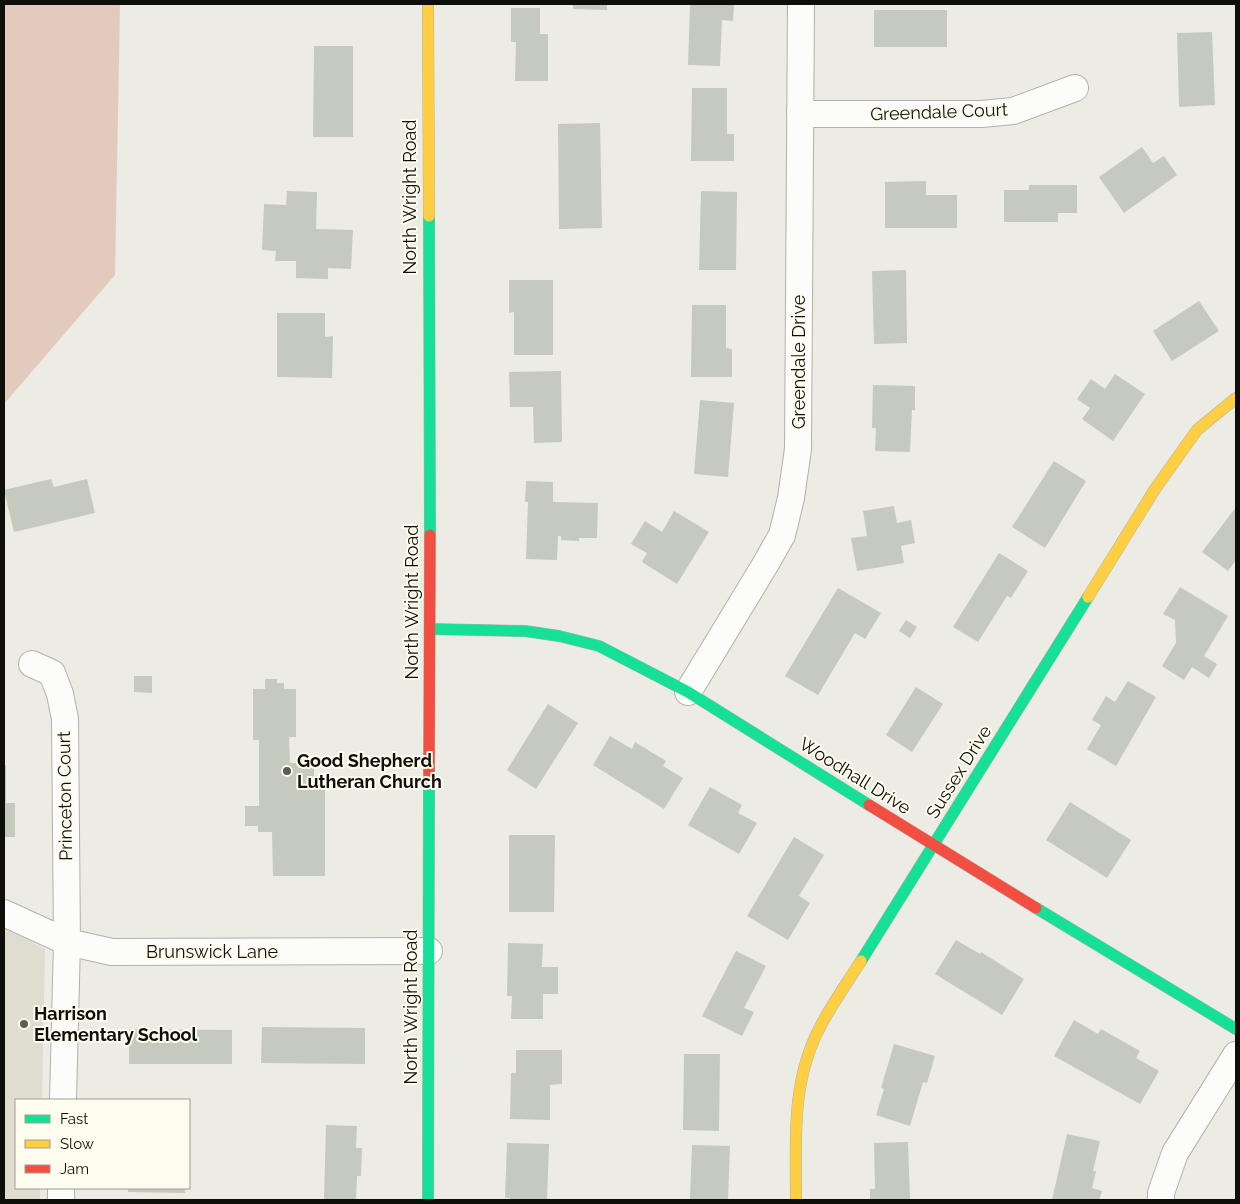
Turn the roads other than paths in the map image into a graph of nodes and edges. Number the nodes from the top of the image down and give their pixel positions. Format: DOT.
graph roads {
  1 [pos="428,4"];
  2 [pos="801,4"];
  3 [pos="1075,88"];
  4 [pos="800,114"];
  5 [pos="1236,398"];
  6 [pos="430,629"];
  7 [pos="32,664"];
  8 [pos="688,692"];
  9 [pos="934,846"];
  10 [pos="4,913"];
  11 [pos="67,942"];
  12 [pos="428,951"];
  13 [pos="1236,1029"];
  14 [pos="1236,1056"];
  15 [pos="63,1099"];
  16 [pos="428,1200"];
  17 [pos="796,1200"];
  18 [pos="1161,1200"];
  1 -- 6 [label="street, North Wright Road"];
  2 -- 4 [label="street, Greendale Drive"];
  3 -- 4 [label="street, Greendale Court"];
  4 -- 8 [label="street, Greendale Drive"];
  5 -- 9 [label="street, Sussex Drive"];
  6 -- 8 [label="street, Woodhall Drive"];
  6 -- 12 [label="street, North Wright Road"];
  7 -- 11 [label="street, Princeton Court"];
  8 -- 9 [label="street, Woodhall Drive"];
  9 -- 13 [label="street, Woodhall Drive"];
  9 -- 17 [label="street, Sussex Drive"];
  10 -- 11 [label="street, Brunswick Lane"];
  11 -- 12 [label="street, Brunswick Lane"];
  11 -- 15 [label="street, Princeton Court"];
  12 -- 16 [label="street, North Wright Road"];
  14 -- 18 [label="street"];
}
